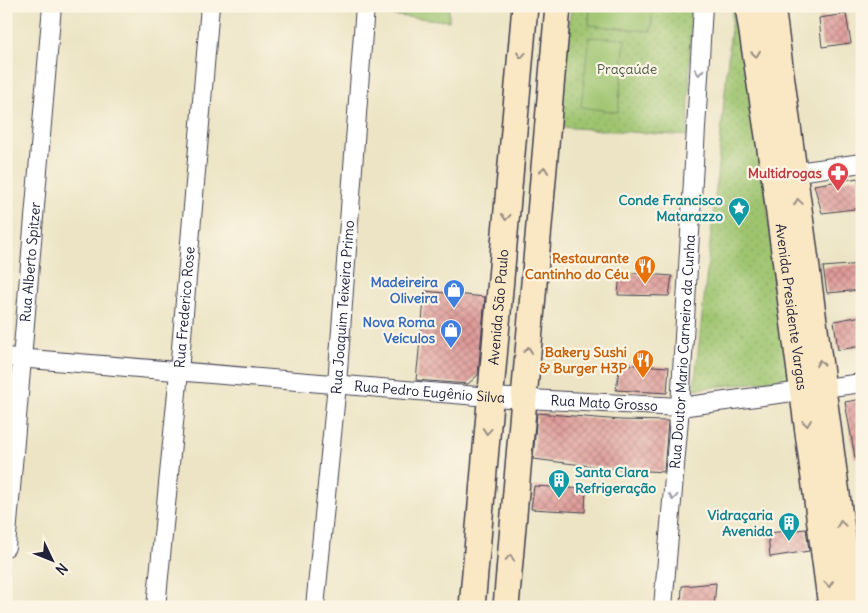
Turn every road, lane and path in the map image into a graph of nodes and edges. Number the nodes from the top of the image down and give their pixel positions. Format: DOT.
graph roads {
  1 [pos="52,6"];
  2 [pos="210,6"];
  3 [pos="364,6"];
  4 [pos="525,6"];
  5 [pos="558,6"];
  6 [pos="703,6"];
  7 [pos="748,6"];
  8 [pos="772,6"];
  9 [pos="515,116"];
  10 [pos="548,118"];
  11 [pos="862,163"];
  12 [pos="784,174"];
  13 [pos="15,358"];
  14 [pos="179,372"];
  15 [pos="862,383"];
  16 [pos="337,384"];
  17 [pos="813,390"];
  18 [pos="490,397"];
  19 [pos="524,398"];
  20 [pos="680,407"];
  21 [pos="6,547"];
  22 [pos="156,607"];
  23 [pos="315,607"];
  24 [pos="472,607"];
  25 [pos="506,607"];
  26 [pos="664,607"];
  27 [pos="832,607"];
  28 [pos="852,607"];
  1 -- 13 [label="street, Rua Alberto Spitzer"];
  2 -- 14 [label="street, Rua Frederico Rose"];
  3 -- 16 [label="street, Rua Joaquim Teixeira Primo"];
  4 -- 9 [label="main road, Avenida São Paulo, one-way"];
  5 -- 10 [label="main road"];
  6 -- 20 [label="street, Rua Doutor Mario Carneiro da Cunha, one-way"];
  7 -- 12 [label="main road, Avenida Presidente Vargas, one-way"];
  8 -- 12 [label="main road, Avenida Presidente Vargas"];
  9 -- 10 [label="main road"];
  9 -- 18 [label="main road, Avenida São Paulo, one-way"];
  19 -- 10 [label="main road, one-way"];
  11 -- 12 [label="street"];
  12 -- 17 [label="main road, Avenida Presidente Vargas"];
  13 -- 14 [label="street, Rua Pedro Eugênio Silva"];
  13 -- 21 [label="street, Rua Alberto Spitzer"];
  14 -- 16 [label="street, Rua Pedro Eugênio Silva"];
  14 -- 22 [label="street, Rua Frederico Rose"];
  15 -- 17 [label="street, Rua Mato Grosso"];
  16 -- 18 [label="street, Rua Pedro Eugênio Silva"];
  16 -- 23 [label="street, Rua Joaquim Teixeira Primo"];
  17 -- 20 [label="street, Rua Mato Grosso"];
  17 -- 27 [label="main road, Avenida Presidente Vargas, one-way"];
  28 -- 17 [label="main road, Avenida Presidente Vargas, one-way"];
  18 -- 19 [label="street, Rua Pedro Eugênio Silva"];
  18 -- 24 [label="main road, Avenida São Paulo, one-way"];
  19 -- 20 [label="street, Rua Mato Grosso"];
  25 -- 19 [label="main road, one-way"];
  20 -- 26 [label="street, Rua Doutor Mario Carneiro da Cunha, one-way"];
}
